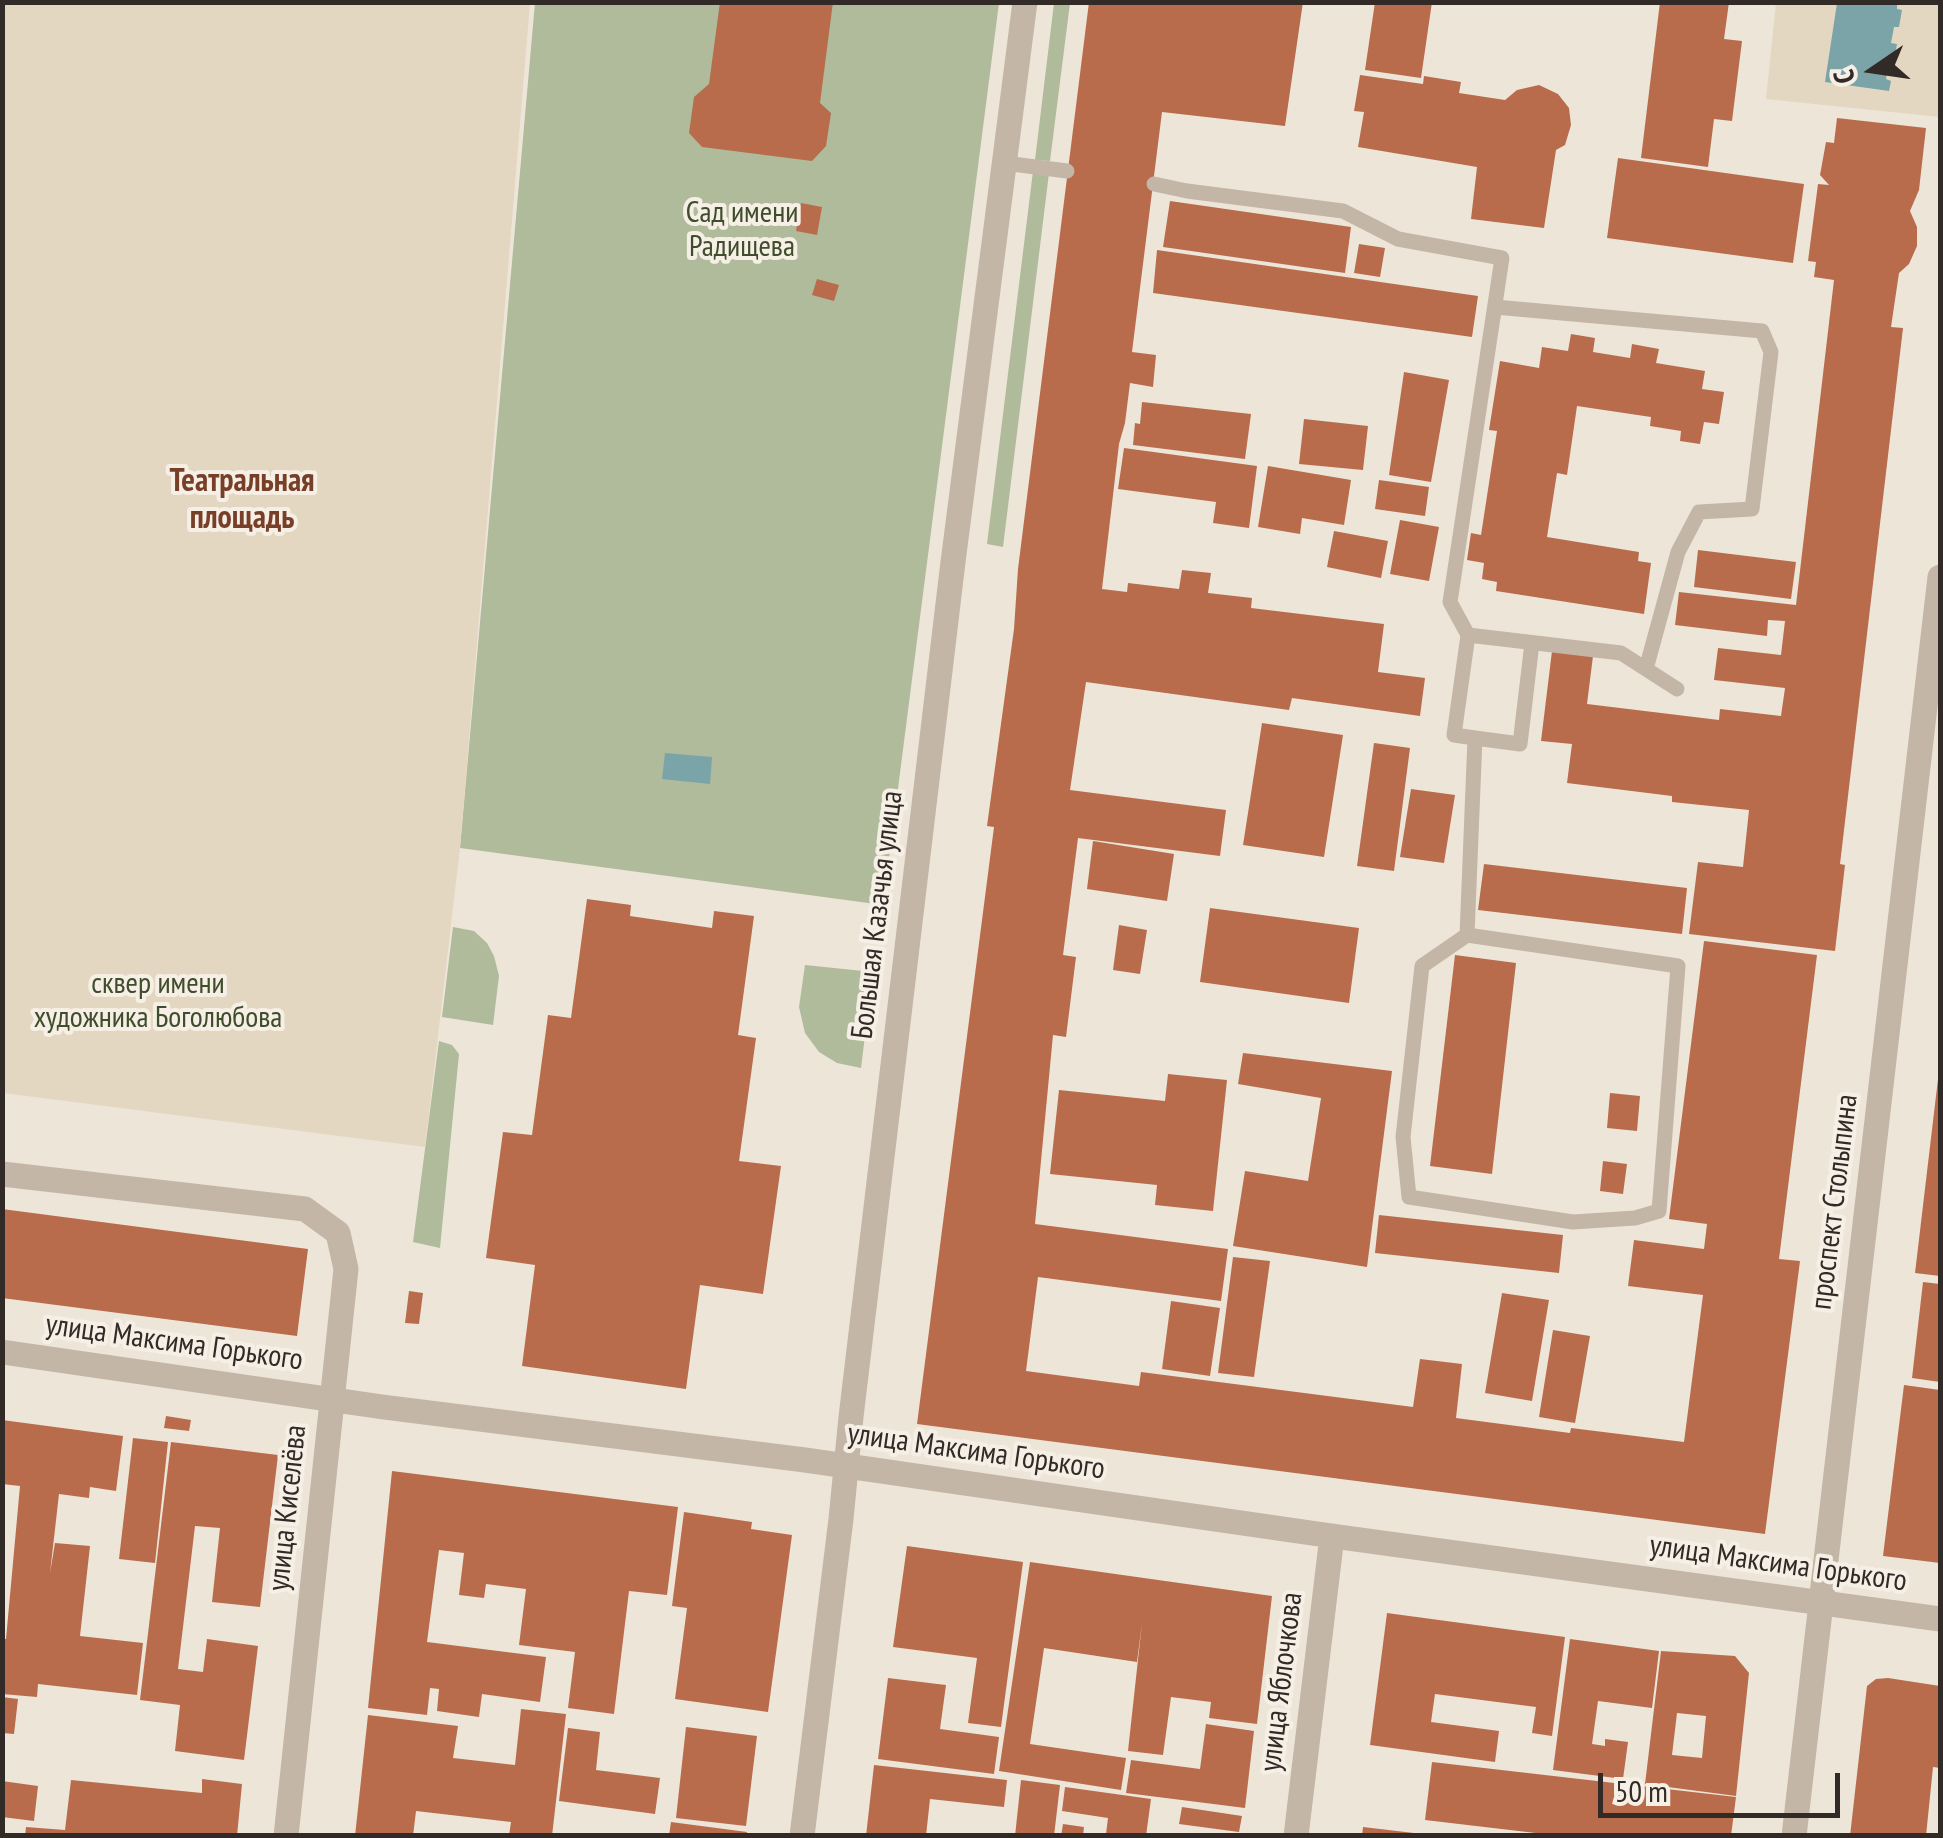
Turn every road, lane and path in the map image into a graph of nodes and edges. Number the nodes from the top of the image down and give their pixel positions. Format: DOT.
graph roads {
  1 [pos="1026,2"];
  2 [pos="1004,163"];
  3 [pos="1068,171"];
  4 [pos="1154,184"];
  5 [pos="1495,306"];
  6 [pos="1940,577"];
  7 [pos="1468,635"];
  8 [pos="1532,643"];
  9 [pos="1646,669"];
  10 [pos="1677,688"];
  11 [pos="1475,738"];
  12 [pos="1467,935"];
  13 [pos="2,1174"];
  14 [pos="2,1352"];
  15 [pos="332,1399"];
  16 [pos="846,1467"];
  17 [pos="1332,1536"];
  18 [pos="1821,1602"];
  19 [pos="1940,1618"];
  20 [pos="286,1836"];
  21 [pos="802,1836"];
  22 [pos="1296,1836"];
  23 [pos="1794,1836"];
  1 -- 2 [label="street, Большая Казачья улица"];
  2 -- 3 [label="lane"];
  2 -- 16 [label="street, Большая Казачья улица"];
  4 -- 5 [label="lane"];
  5 -- 7 [label="lane"];
  5 -- 9 [label="lane"];
  6 -- 18 [label="street, проспект Столыпина"];
  7 -- 9 [label="lane"];
  7 -- 11 [label="lane"];
  8 -- 11 [label="lane"];
  9 -- 10 [label="lane"];
  11 -- 12 [label="lane"];
  12 -- 12 [label="lane"];
  13 -- 15 [label="street, улица Киселёва"];
  14 -- 15 [label="street, улица Максима Горького"];
  15 -- 16 [label="street, улица Максима Горького"];
  15 -- 20 [label="street, улица Киселёва"];
  16 -- 17 [label="street, улица Максима Горького"];
  16 -- 21 [label="street, Большая Казачья улица"];
  17 -- 18 [label="street, улица Максима Горького"];
  17 -- 22 [label="street, улица Яблочкова"];
  18 -- 19 [label="street, улица Максима Горького"];
  18 -- 23 [label="street, проспект Столыпина"];
}
